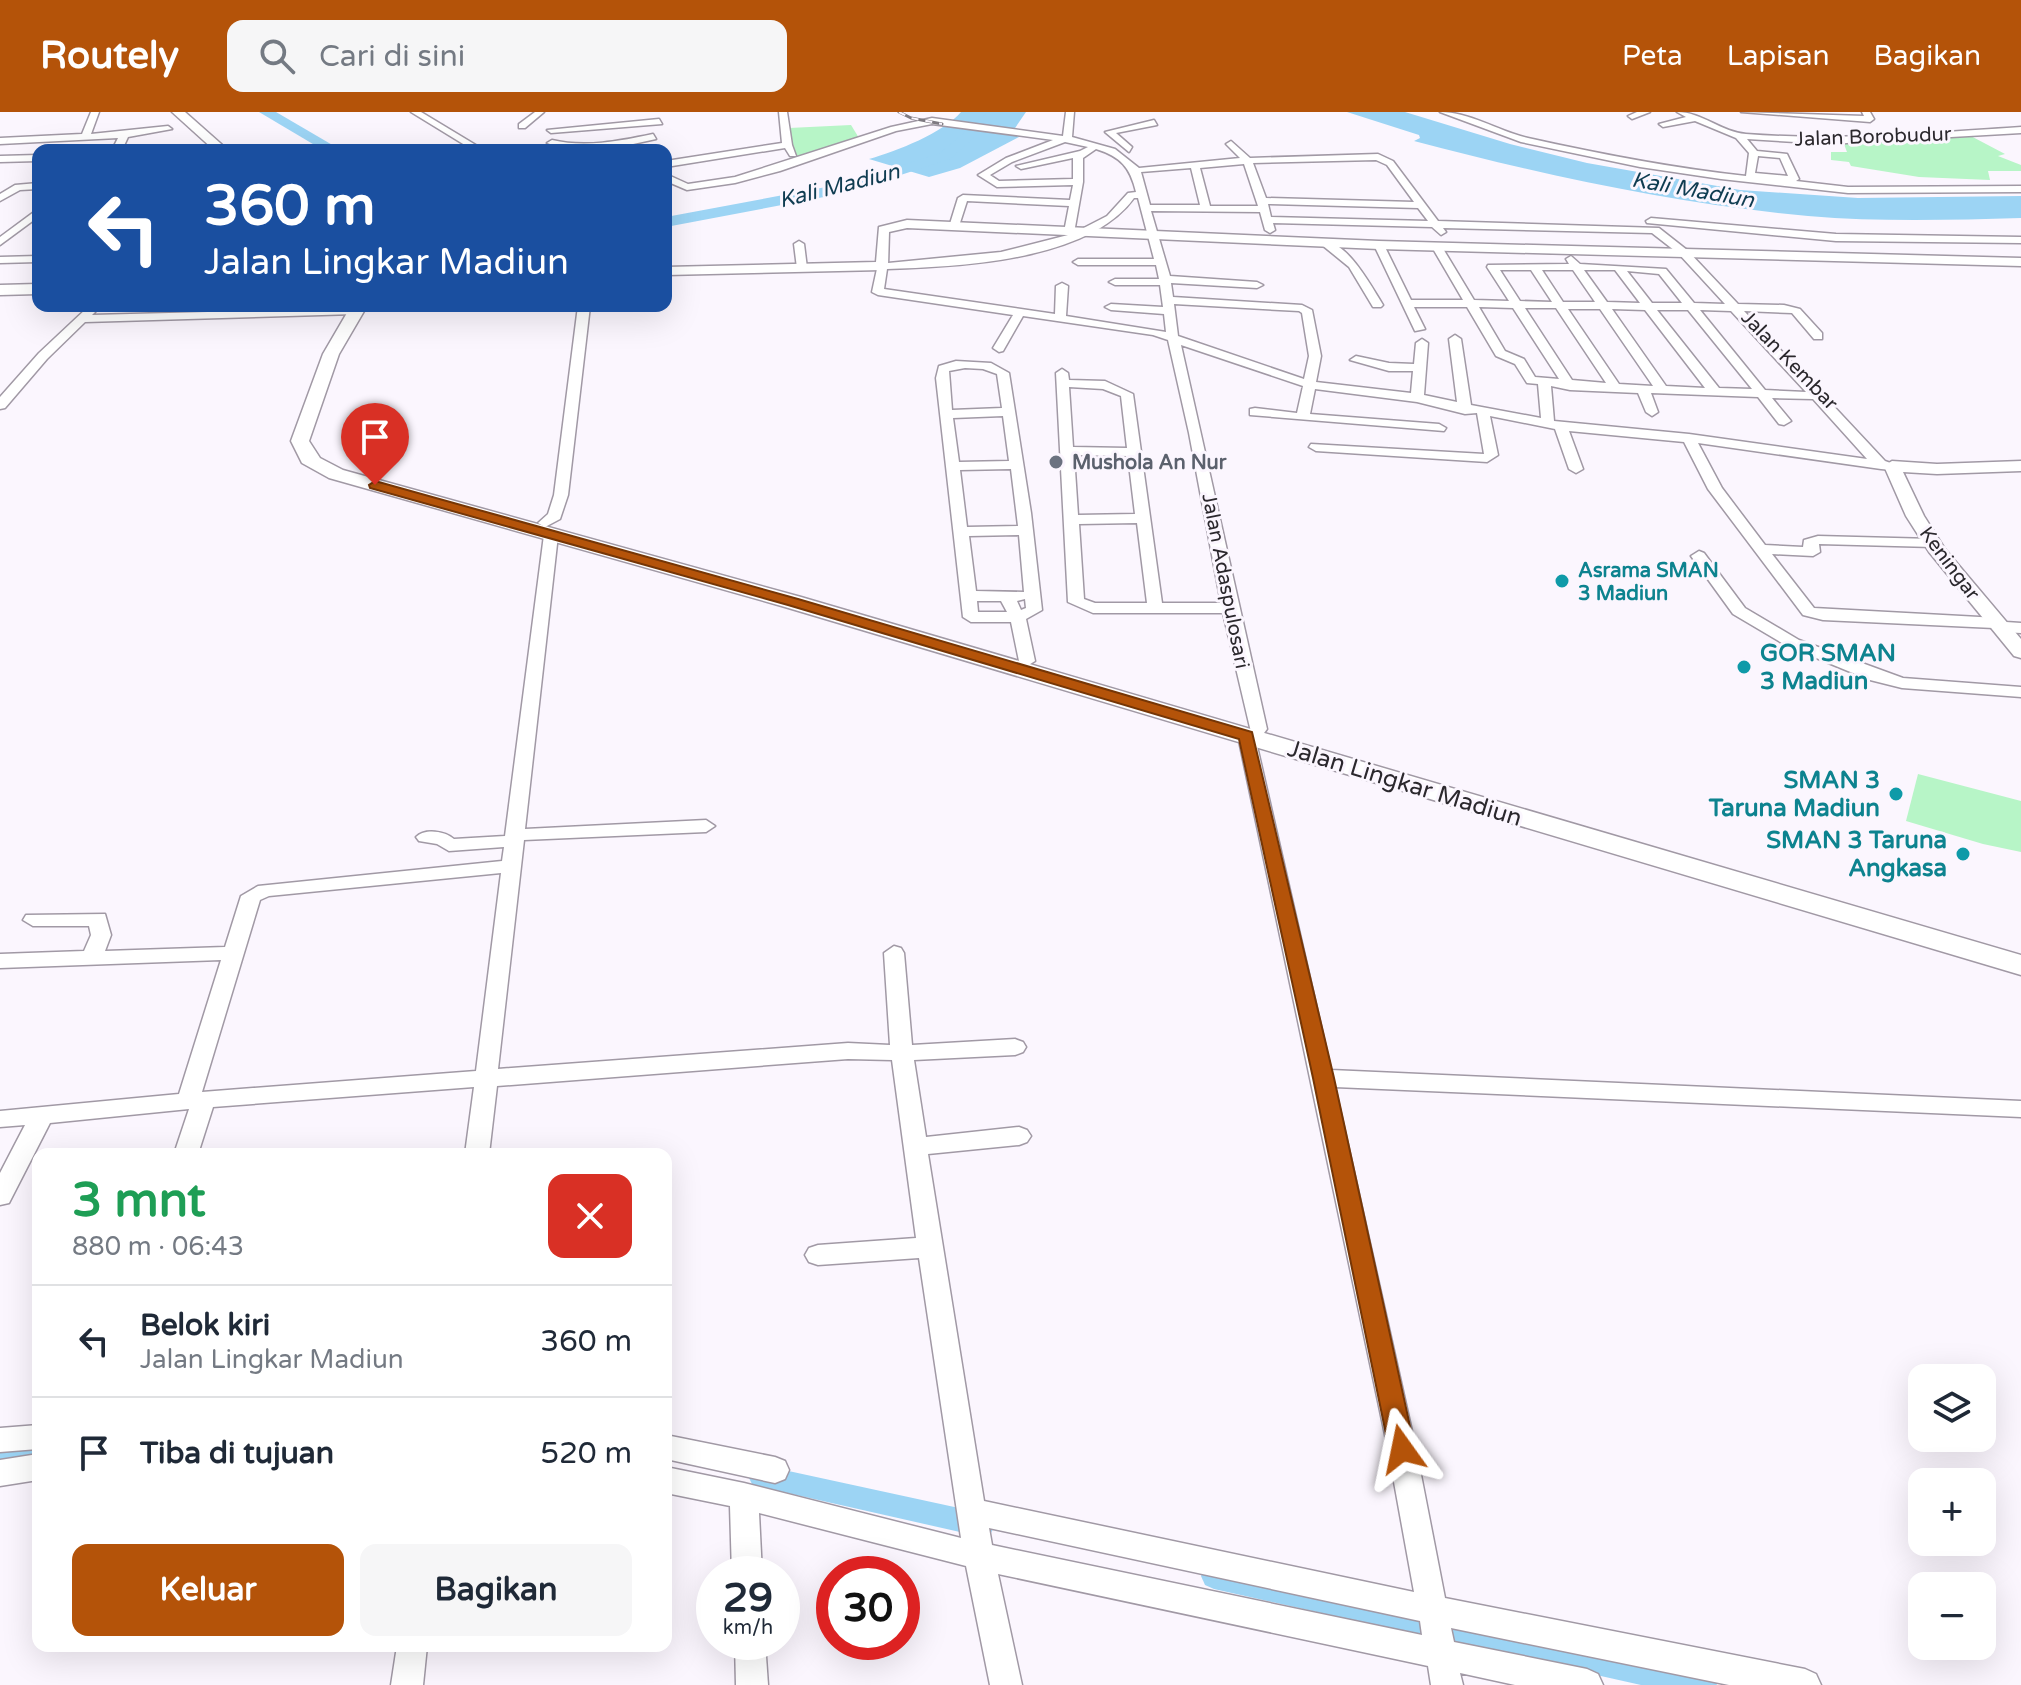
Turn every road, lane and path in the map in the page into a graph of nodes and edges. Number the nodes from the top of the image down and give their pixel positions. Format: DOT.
graph roads {
  1 [pos="95,112"];
  2 [pos="166,112"];
  3 [pos="178,112"];
  4 [pos="415,112"];
  5 [pos="540,112"];
  6 [pos="783,112"];
  7 [pos="944,112"];
  8 [pos="1070,112"];
  9 [pos="1444,112"];
  10 [pos="1465,112"];
  11 [pos="1646,112"];
  12 [pos="1681,112"];
  13 [pos="1866,112"];
  14 [pos="1745,113"];
  15 [pos="909,114"];
  16 [pos="1632,116"];
  17 [pos="660,117"];
  18 [pos="1696,118"];
  19 [pos="931,121"];
  20 [pos="1154,123"];
  21 [pos="1663,124"];
  22 [pos="1820,124"];
  23 [pos="522,126"];
  24 [pos="168,129"];
  25 [pos="551,130"];
  26 [pos="2021,130"];
  27 [pos="122,135"];
  28 [pos="1739,136"];
  29 [pos="85,137"];
  30 [pos="1067,138"];
  31 [pos="1774,138"];
  32 [pos="1835,140"];
  33 [pos="0,141"];
  34 [pos="552,143"];
  35 [pos="121,144"];
  36 [pos="202,144"];
  37 [pos="215,144"];
  38 [pos="469,144"];
  39 [pos="556,144"];
  40 [pos="635,144"];
  41 [pos="787,145"];
  42 [pos="1096,145"];
  43 [pos="1782,150"];
  44 [pos="1754,153"];
  45 [pos="1197,154"];
  46 [pos="32,158"];
  47 [pos="1079,158"];
  48 [pos="0,159"];
  49 [pos="32,159"];
  50 [pos="1248,161"];
  51 [pos="798,162"];
  52 [pos="672,163"];
  53 [pos="1195,166"];
  54 [pos="12,167"];
  55 [pos="1285,168"];
  56 [pos="1393,168"];
  57 [pos="1143,170"];
  58 [pos="1750,175"];
  59 [pos="986,177"];
  60 [pos="1794,179"];
  61 [pos="672,180"];
  62 [pos="32,186"];
  63 [pos="2021,186"];
  64 [pos="1016,191"];
  65 [pos="672,192"];
  66 [pos="1077,192"];
  67 [pos="1137,195"];
  68 [pos="0,198"];
  69 [pos="1298,202"];
  70 [pos="1364,204"];
  71 [pos="1420,205"];
  72 [pos="1150,208"];
  73 [pos="1206,208"];
  74 [pos="1265,210"];
  75 [pos="32,216"];
  76 [pos="1304,221"];
  77 [pos="1651,221"];
  78 [pos="1376,225"];
  79 [pos="1437,226"];
  80 [pos="954,227"];
  81 [pos="15,229"];
  82 [pos="32,230"];
  83 [pos="1074,232"];
  84 [pos="1157,235"];
  85 [pos="1273,240"];
  86 [pos="2021,240"];
  87 [pos="0,242"];
  88 [pos="1321,243"];
  89 [pos="799,244"];
  90 [pos="1383,245"];
  91 [pos="1437,247"];
  92 [pos="1453,247"];
  93 [pos="1564,249"];
  94 [pos="1686,252"];
  95 [pos="32,259"];
  96 [pos="0,260"];
  97 [pos="1078,262"];
  98 [pos="1160,262"];
  99 [pos="2021,262"];
  100 [pos="882,266"];
  101 [pos="1577,267"];
  102 [pos="1618,267"];
  103 [pos="802,268"];
  104 [pos="1535,268"];
  105 [pos="672,271"];
  106 [pos="1254,271"];
  107 [pos="1165,281"];
  108 [pos="1115,282"];
  109 [pos="1257,285"];
  110 [pos="1062,286"];
  111 [pos="32,289"];
  112 [pos="0,290"];
  113 [pos="1471,302"];
  114 [pos="1407,303"];
  115 [pos="1516,303"];
  116 [pos="1560,303"];
  117 [pos="1257,304"];
  118 [pos="1604,304"];
  119 [pos="1377,305"];
  120 [pos="1646,305"];
  121 [pos="1168,306"];
  122 [pos="1688,306"];
  123 [pos="1111,307"];
  124 [pos="1737,307"];
  125 [pos="89,312"];
  126 [pos="261,312"];
  127 [pos="360,312"];
  128 [pos="583,312"];
  129 [pos="1019,314"];
  130 [pos="83,319"];
  131 [pos="1060,320"];
  132 [pos="1818,336"];
  133 [pos="1173,338"];
  134 [pos="1455,339"];
  135 [pos="999,348"];
  136 [pos="1356,360"];
  137 [pos="1536,361"];
  138 [pos="1422,368"];
  139 [pos="1544,383"];
  140 [pos="1311,385"];
  141 [pos="1570,386"];
  142 [pos="1615,388"];
  143 [pos="1643,389"];
  144 [pos="1662,390"];
  145 [pos="1716,393"];
  146 [pos="1763,395"];
  147 [pos="1821,396"];
  148 [pos="1417,398"];
  149 [pos="0,405"];
  150 [pos="1465,410"];
  151 [pos="1009,412"];
  152 [pos="1255,412"];
  153 [pos="1652,412"];
  154 [pos="1483,413"];
  155 [pos="947,414"];
  156 [pos="1303,417"];
  157 [pos="1784,421"];
  158 [pos="1554,425"];
  159 [pos="1439,428"];
  160 [pos="1689,438"];
  161 [pos="1316,447"];
  162 [pos="1066,451"];
  163 [pos="1134,452"];
  164 [pos="1017,465"];
  165 [pos="1886,465"];
  166 [pos="953,466"];
  167 [pos="2021,466"];
  168 [pos="1576,469"];
  169 [pos="1143,518"];
  170 [pos="1071,520"];
  171 [pos="548,529"];
  172 [pos="1026,530"];
  173 [pos="963,532"];
  174 [pos="1933,543"];
  175 [pos="1763,549"];
  176 [pos="1699,556"];
  177 [pos="737,581"];
  178 [pos="1032,595"];
  179 [pos="969,596"];
  180 [pos="1007,596"];
  181 [pos="1155,608"];
  182 [pos="1230,608"];
  183 [pos="1017,617"];
  184 [pos="2007,626"];
  185 [pos="2021,652"];
  186 [pos="1027,661"];
  187 [pos="2021,692"];
  188 [pos="1252,732"];
  189 [pos="706,826"];
  190 [pos="426,837"];
  191 [pos="516,838"];
  192 [pos="512,866"];
  193 [pos="33,920"];
  194 [pos="1954,937"];
  195 [pos="2021,950"];
  196 [pos="235,953"];
  197 [pos="894,953"];
  198 [pos="92,957"];
  199 [pos="0,961"];
  200 [pos="2021,965"];
  201 [pos="1015,1047"];
  202 [pos="902,1053"];
  203 [pos="486,1078"];
  204 [pos="1324,1078"];
  205 [pos="196,1100"];
  206 [pos="2021,1109"];
  207 [pos="42,1115"];
  208 [pos="0,1119"];
  209 [pos="1019,1136"];
  210 [pos="914,1147"];
  211 [pos="187,1148"];
  212 [pos="478,1148"];
  213 [pos="0,1196"];
  214 [pos="931,1247"];
  215 [pos="818,1255"];
  216 [pos="32,1437"];
  217 [pos="0,1440"];
  218 [pos="672,1448"];
  219 [pos="32,1468"];
  220 [pos="775,1470"];
  221 [pos="0,1473"];
  222 [pos="672,1481"];
  223 [pos="744,1496"];
  224 [pos="971,1513"];
  225 [pos="978,1552"];
  226 [pos="746,1556"];
  227 [pos="1432,1611"];
  228 [pos="411,1652"];
  229 [pos="751,1660"];
  230 [pos="1442,1664"];
  231 [pos="407,1685"];
  232 [pos="752,1685"];
  233 [pos="1006,1685"];
  234 [pos="1587,1685"];
  235 [pos="1805,1685"];
  1 -- 29 [label="street"];
  2 -- 36 [label="main road"];
  3 -- 37 [label="main road"];
  4 -- 38 [label="street"];
  5 -- 23 [label="street"];
  6 -- 41 [label="street"];
  7 -- 19 [label="street"];
  8 -- 30 [label="street"];
  9 -- 63 [label="street"];
  10 -- 58 [label="street"];
  11 -- 16 [label="street"];
  12 -- 18 [label="street, Jalan Borobudur"];
  13 -- 22 [label="street"];
  14 -- 22 [label="street"];
  14 -- 31 [label="street"];
  15 -- 19 [label="street"];
  17 -- 25 [label="street"];
  17 -- 40 [label="street"];
  18 -- 21 [label="street"];
  18 -- 28 [label="street, Jalan Borobudur"];
  19 -- 30 [label="street"];
  19 -- 51 [label="street"];
  19 -- 65 [label="street"];
  20 -- 57 [label="street"];
  22 -- 32 [label="street"];
  24 -- 27 [label="street"];
  26 -- 32 [label="street, Jalan Borobudur"];
  27 -- 29 [label="street"];
  27 -- 35 [label="street"];
  28 -- 31 [label="street, Jalan Borobudur"];
  28 -- 44 [label="street"];
  29 -- 33 [label="street"];
  30 -- 42 [label="street"];
  30 -- 59 [label="street"];
  31 -- 32 [label="street, Jalan Borobudur"];
  31 -- 43 [label="street"];
  34 -- 39 [label="street"];
  41 -- 51 [label="street"];
  41 -- 52 [label="street"];
  42 -- 47 [label="street"];
  42 -- 67 [label="street"];
  44 -- 58 [label="street"];
  44 -- 60 [label="street"];
  45 -- 50 [label="street"];
  46 -- 48 [label="street"];
  47 -- 59 [label="street"];
  47 -- 66 [label="street"];
  47 -- 67 [label="street"];
  49 -- 54 [label="street"];
  50 -- 53 [label="street"];
  50 -- 56 [label="street"];
  50 -- 74 [label="street"];
  51 -- 61 [label="street"];
  53 -- 57 [label="street"];
  53 -- 73 [label="street"];
  55 -- 56 [label="street"];
  56 -- 71 [label="street"];
  57 -- 72 [label="street"];
  58 -- 60 [label="street"];
  59 -- 66 [label="street"];
  60 -- 63 [label="street"];
  62 -- 68 [label="street"];
  64 -- 66 [label="street"];
  66 -- 80 [label="street"];
  66 -- 83 [label="street"];
  67 -- 72 [label="street"];
  67 -- 83 [label="street"];
  69 -- 70 [label="street"];
  69 -- 74 [label="street"];
  69 -- 76 [label="street"];
  70 -- 71 [label="street"];
  70 -- 78 [label="street"];
  71 -- 79 [label="street"];
  72 -- 73 [label="street"];
  72 -- 84 [label="street, Jalan Adaspulosari"];
  73 -- 74 [label="street"];
  74 -- 76 [label="street, Jalan Kembar"];
  74 -- 85 [label="street"];
  75 -- 81 [label="street"];
  76 -- 78 [label="street, Jalan Kembar"];
  76 -- 88 [label="street"];
  77 -- 86 [label="street"];
  78 -- 79 [label="street, Jalan Kembar"];
  78 -- 90 [label="street"];
  79 -- 92 [label="street"];
  79 -- 94 [label="street, Jalan Kembar"];
  80 -- 83 [label="street"];
  80 -- 100 [label="street"];
  81 -- 82 [label="street"];
  81 -- 87 [label="street"];
  83 -- 84 [label="street"];
  83 -- 100 [label="street"];
  84 -- 85 [label="street"];
  84 -- 98 [label="street, Jalan Adaspulosari"];
  85 -- 88 [label="street"];
  88 -- 90 [label="street"];
  88 -- 119 [label="street"];
  89 -- 103 [label="street"];
  90 -- 91 [label="street"];
  90 -- 114 [label="street"];
  91 -- 92 [label="street"];
  91 -- 113 [label="street"];
  92 -- 93 [label="street"];
  93 -- 94 [label="street"];
  93 -- 101 [label="street"];
  94 -- 99 [label="street"];
  94 -- 124 [label="street, Jalan Kembar"];
  95 -- 96 [label="street"];
  97 -- 98 [label="street"];
  98 -- 107 [label="street, Jalan Adaspulosari"];
  100 -- 103 [label="street"];
  100 -- 129 [label="street"];
  101 -- 102 [label="street"];
  101 -- 104 [label="street"];
  101 -- 118 [label="street"];
  102 -- 120 [label="street"];
  102 -- 122 [label="street"];
  103 -- 105 [label="street"];
  104 -- 115 [label="street"];
  104 -- 116 [label="street"];
  106 -- 109 [label="street"];
  107 -- 108 [label="street"];
  107 -- 109 [label="street"];
  107 -- 121 [label="street, Jalan Adaspulosari"];
  109 -- 117 [label="street"];
  110 -- 131 [label="street"];
  111 -- 112 [label="main road"];
  113 -- 114 [label="street"];
  113 -- 115 [label="street"];
  113 -- 137 [label="street"];
  114 -- 138 [label="street"];
  115 -- 116 [label="street"];
  115 -- 137 [label="street"];
  116 -- 118 [label="street"];
  116 -- 142 [label="street"];
  117 -- 121 [label="street"];
  117 -- 140 [label="street"];
  118 -- 120 [label="street"];
  118 -- 144 [label="street"];
  120 -- 122 [label="street"];
  120 -- 145 [label="street"];
  121 -- 123 [label="street"];
  121 -- 133 [label="street, Jalan Adaspulosari"];
  122 -- 124 [label="street"];
  122 -- 146 [label="street"];
  124 -- 132 [label="street"];
  124 -- 147 [label="street, Jalan Kembar"];
  125 -- 130 [label="street"];
  126 -- 130 [label="street"];
  127 -- 171 [label="main road, Jalan Lingkar Madiun"];
  128 -- 171 [label="street"];
  129 -- 131 [label="street"];
  129 -- 135 [label="street"];
  130 -- 149 [label="street"];
  131 -- 133 [label="street"];
  133 -- 140 [label="street"];
  133 -- 182 [label="street, Jalan Adaspulosari"];
  134 -- 150 [label="street"];
  136 -- 138 [label="street"];
  137 -- 139 [label="street"];
  137 -- 141 [label="street"];
  138 -- 148 [label="street"];
  139 -- 141 [label="street"];
  139 -- 158 [label="street"];
  140 -- 148 [label="street"];
  140 -- 156 [label="street"];
  141 -- 142 [label="street"];
  142 -- 143 [label="street"];
  143 -- 144 [label="street"];
  143 -- 153 [label="street"];
  144 -- 145 [label="street"];
  145 -- 146 [label="street"];
  146 -- 147 [label="street"];
  146 -- 157 [label="street"];
  147 -- 165 [label="street, Jalan Kembar"];
  148 -- 150 [label="street"];
  150 -- 154 [label="street"];
  151 -- 155 [label="street"];
  151 -- 155 [label="street"];
  151 -- 164 [label="street"];
  152 -- 156 [label="street"];
  154 -- 158 [label="street"];
  154 -- 161 [label="street"];
  155 -- 166 [label="street"];
  156 -- 159 [label="street"];
  158 -- 160 [label="street"];
  158 -- 168 [label="street"];
  160 -- 165 [label="street"];
  160 -- 175 [label="street"];
  162 -- 163 [label="street"];
  162 -- 163 [label="street"];
  162 -- 170 [label="street"];
  163 -- 169 [label="street"];
  164 -- 166 [label="street"];
  164 -- 172 [label="street"];
  165 -- 167 [label="street"];
  165 -- 174 [label="street, Keningar"];
  166 -- 173 [label="street"];
  169 -- 170 [label="street"];
  169 -- 181 [label="street"];
  170 -- 181 [label="street"];
  171 -- 177 [label="main road, Jalan Lingkar Madiun"];
  171 -- 191 [label="street"];
  172 -- 173 [label="street"];
  172 -- 178 [label="street"];
  173 -- 179 [label="street"];
  174 -- 175 [label="street"];
  174 -- 184 [label="street, Keningar"];
  175 -- 184 [label="street"];
  176 -- 187 [label="street"];
  177 -- 186 [label="main road, Jalan Lingkar Madiun"];
  177 -- 188 [label="main road, Jalan Lingkar Madiun"];
  178 -- 180 [label="street"];
  178 -- 183 [label="street"];
  179 -- 180 [label="street"];
  179 -- 183 [label="street"];
  180 -- 183 [label="street"];
  181 -- 182 [label="street"];
  182 -- 188 [label="street, Jalan Adaspulosari"];
  183 -- 186 [label="street"];
  184 -- 185 [label="street, Keningar"];
  186 -- 188 [label="main road, Jalan Lingkar Madiun"];
  188 -- 194 [label="main road, Jalan Lingkar Madiun"];
  188 -- 204 [label="street, Jalan Adaspulosari"];
  189 -- 191 [label="street"];
  190 -- 191 [label="street"];
  191 -- 192 [label="street"];
  192 -- 196 [label="street"];
  192 -- 203 [label="street"];
  193 -- 198 [label="street"];
  194 -- 195 [label="main road, Jalan Lingkar Madiun"];
  194 -- 200 [label="main road, Jalan Lingkar Madiun"];
  196 -- 198 [label="street"];
  196 -- 205 [label="street"];
  197 -- 202 [label="street"];
  198 -- 199 [label="street"];
  201 -- 202 [label="street"];
  202 -- 203 [label="street"];
  202 -- 210 [label="street"];
  203 -- 205 [label="street"];
  203 -- 212 [label="street"];
  204 -- 206 [label="street"];
  204 -- 227 [label="street, Jalan Adaspulosari"];
  205 -- 207 [label="street"];
  205 -- 211 [label="street"];
  207 -- 208 [label="street"];
  207 -- 213 [label="street"];
  209 -- 210 [label="street"];
  210 -- 214 [label="street"];
  214 -- 215 [label="street"];
  214 -- 224 [label="street"];
  216 -- 217 [label="street"];
  218 -- 220 [label="street"];
  219 -- 221 [label="street"];
  222 -- 223 [label="street"];
  223 -- 225 [label="street"];
  223 -- 226 [label="street"];
  224 -- 225 [label="street"];
  224 -- 227 [label="street"];
  225 -- 230 [label="street"];
  225 -- 233 [label="street"];
  227 -- 230 [label="street, Jalan Adaspulosari"];
  227 -- 235 [label="street"];
  228 -- 231 [label="street"];
  229 -- 232 [label="street"];
  230 -- 234 [label="street"];
}
